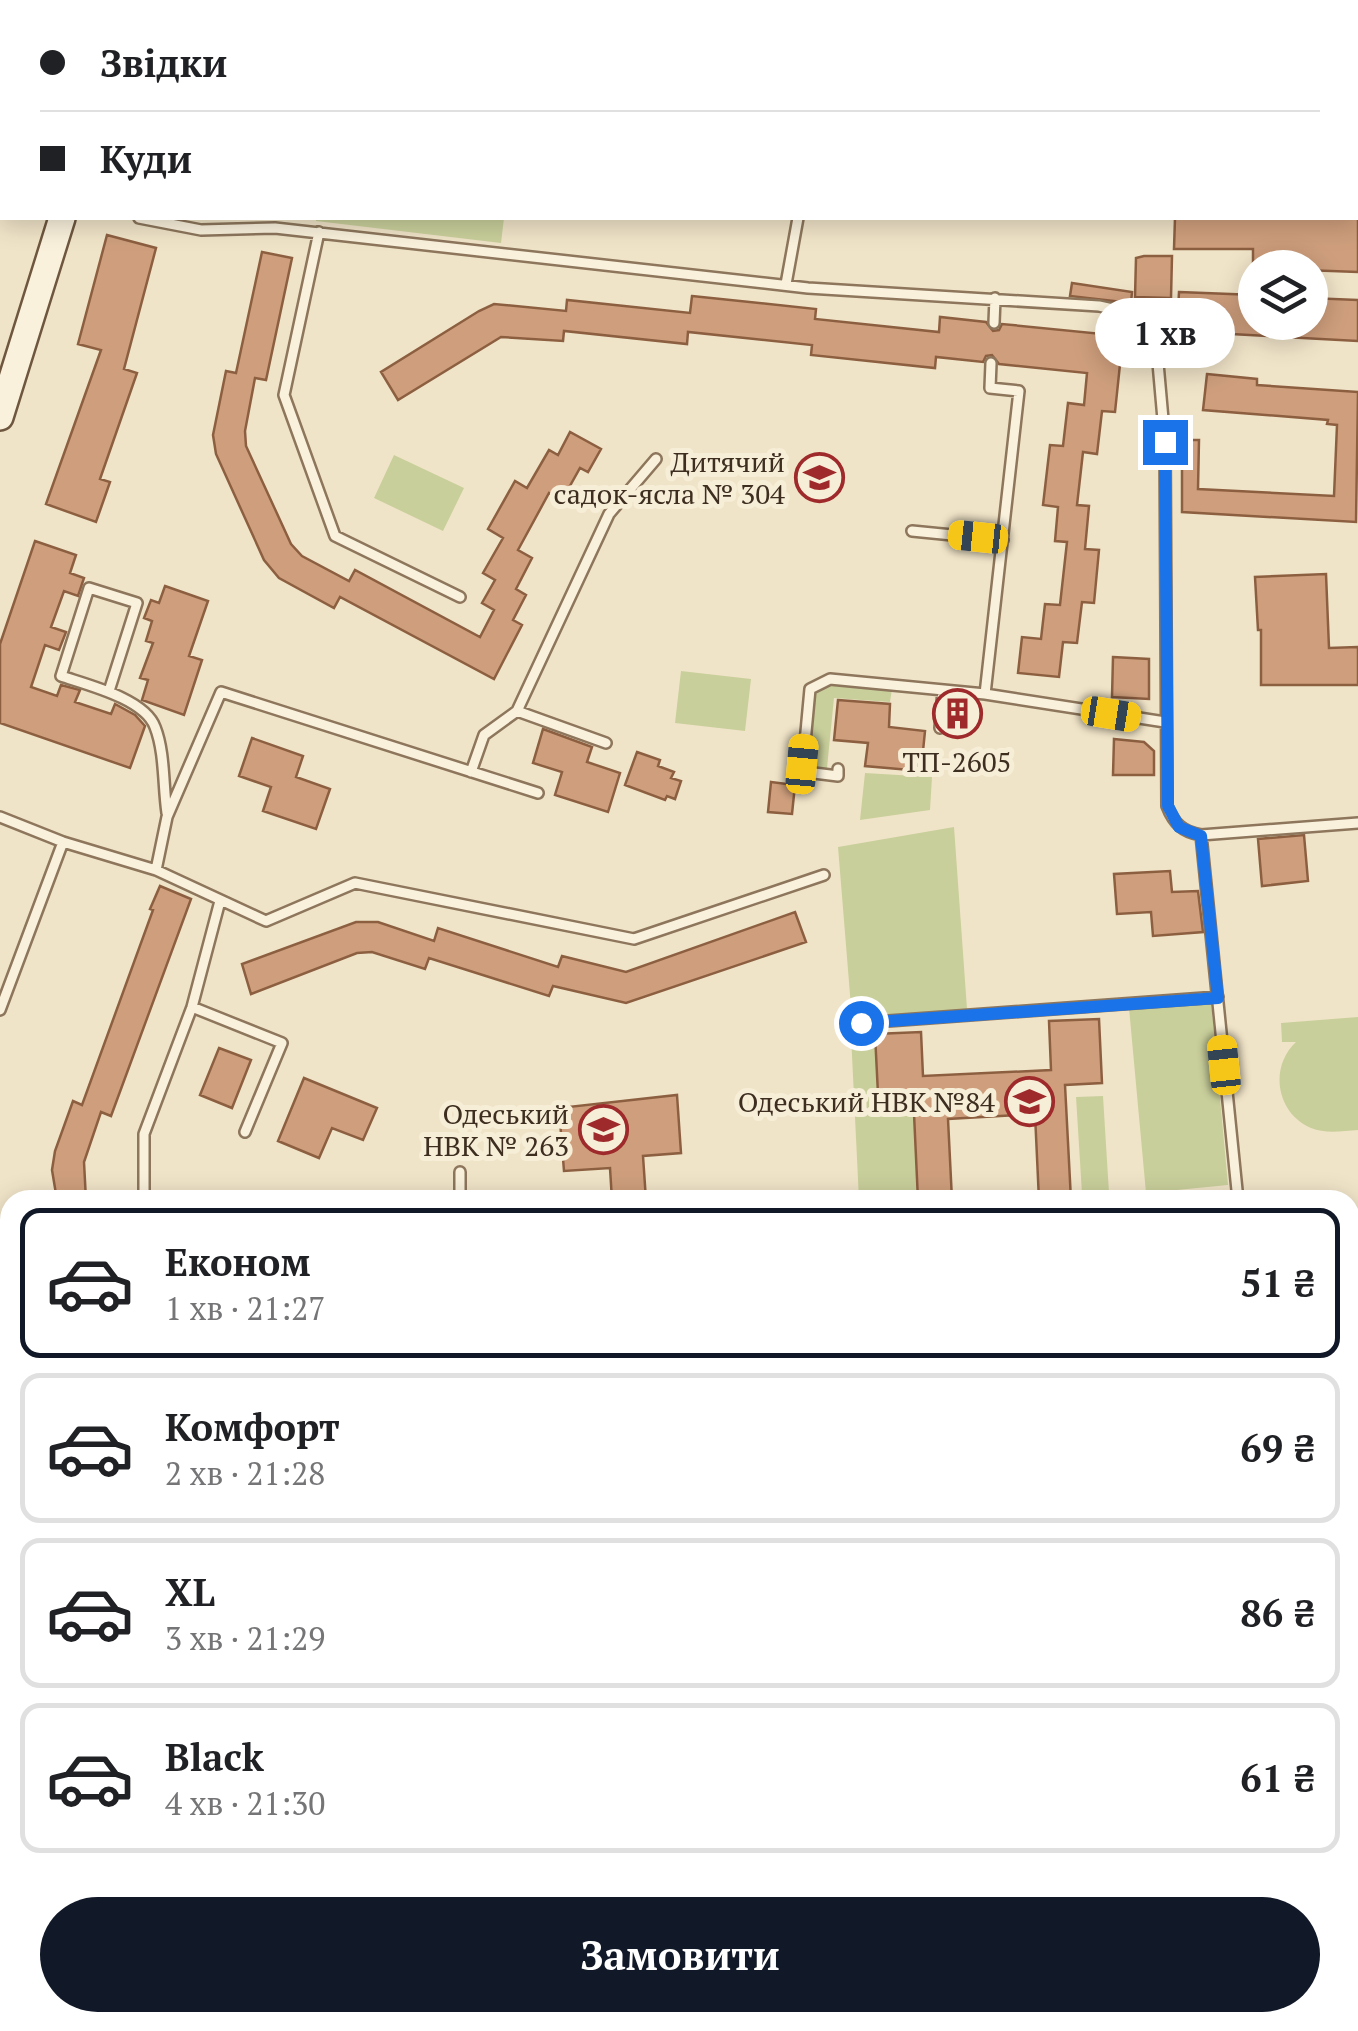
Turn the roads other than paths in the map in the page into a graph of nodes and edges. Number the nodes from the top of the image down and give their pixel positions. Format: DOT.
graph roads {
  1 [pos="61,220"];
  2 [pos="150,220"];
  3 [pos="798,220"];
  4 [pos="319,232"];
  5 [pos="786,284"];
  6 [pos="995,298"];
  7 [pos="994,323"];
  8 [pos="991,363"];
  9 [pos="0,417"];
  10 [pos="656,458"];
  11 [pos="912,531"];
  12 [pos="1003,540"];
  13 [pos="460,597"];
  14 [pos="944,690"];
  15 [pos="109,692"];
  16 [pos="985,694"];
  17 [pos="518,711"];
  18 [pos="1165,722"];
  19 [pos="940,728"];
  20 [pos="606,743"];
  21 [pos="838,769"];
  22 [pos="471,772"];
  23 [pos="538,793"];
  24 [pos="0,817"];
  25 [pos="167,817"];
  26 [pos="1358,823"];
  27 [pos="1201,836"];
  28 [pos="62,842"];
  29 [pos="156,870"];
  30 [pos="824,875"];
  31 [pos="220,901"];
  32 [pos="1218,998"];
  33 [pos="192,1008"];
  34 [pos="0,1010"];
  35 [pos="861,1023"];
  36 [pos="245,1132"];
  37 [pos="460,1172"];
  38 [pos="144,1190"];
  39 [pos="460,1190"];
  40 [pos="1237,1190"];
  1 -- 9 [label="main road"];
  2 -- 4 [label="lane"];
  3 -- 5 [label="lane"];
  4 -- 5 [label="lane"];
  4 -- 13 [label="lane"];
  5 -- 6 [label="lane"];
  6 -- 7 [label="lane"];
  6 -- 18 [label="lane"];
  8 -- 12 [label="lane"];
  10 -- 17 [label="lane"];
  11 -- 12 [label="lane"];
  12 -- 16 [label="lane"];
  14 -- 16 [label="lane"];
  14 -- 19 [label="lane"];
  14 -- 21 [label="lane"];
  15 -- 15 [label="lane"];
  15 -- 25 [label="lane"];
  16 -- 18 [label="lane"];
  17 -- 20 [label="lane"];
  17 -- 22 [label="lane"];
  18 -- 27 [label="lane"];
  22 -- 23 [label="lane"];
  22 -- 25 [label="lane"];
  24 -- 28 [label="lane"];
  25 -- 29 [label="lane"];
  26 -- 27 [label="lane"];
  27 -- 32 [label="lane"];
  28 -- 29 [label="lane"];
  28 -- 34 [label="lane"];
  29 -- 31 [label="lane"];
  30 -- 31 [label="lane"];
  31 -- 33 [label="lane"];
  32 -- 35 [label="lane"];
  32 -- 40 [label="lane"];
  33 -- 36 [label="lane"];
  33 -- 38 [label="lane"];
  37 -- 39 [label="lane"];
}
